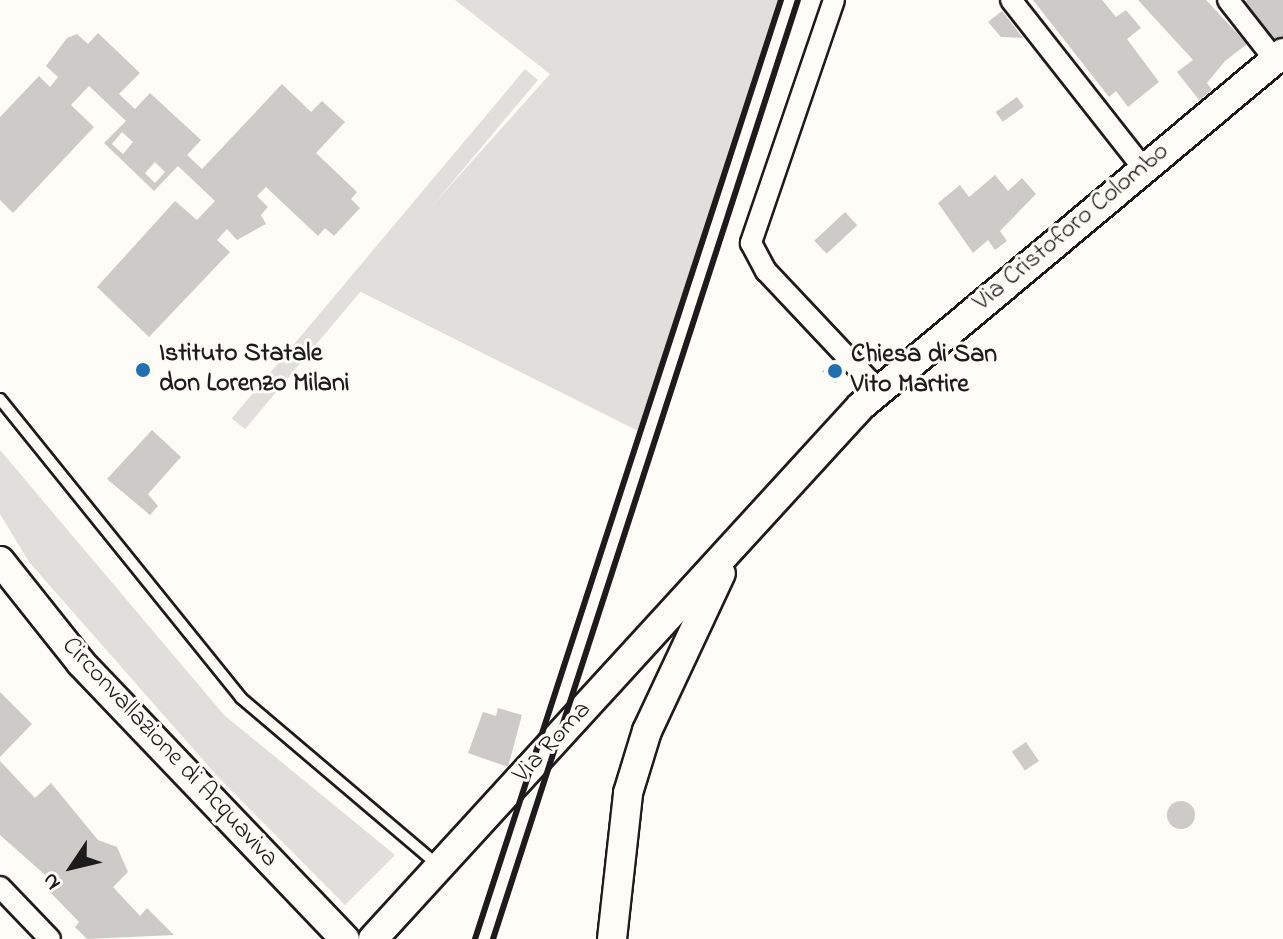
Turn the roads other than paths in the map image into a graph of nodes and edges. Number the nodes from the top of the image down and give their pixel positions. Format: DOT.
graph roads {
  1 [pos="834,0"];
  2 [pos="1011,0"];
  3 [pos="1228,0"];
  4 [pos="1279,56"];
  5 [pos="1144,169"];
  6 [pos="878,390"];
  7 [pos="0,399"];
  8 [pos="734,547"];
  9 [pos="0,561"];
  10 [pos="439,865"];
  11 [pos="0,887"];
  12 [pos="336,930"];
  13 [pos="613,933"];
  14 [pos="50,939"];
  15 [pos="373,939"];
  1 -- 6 [label="street"];
  2 -- 5 [label="street"];
  3 -- 4 [label="street"];
  4 -- 5 [label="main road, Via Cristoforo Colombo"];
  5 -- 6 [label="main road, Via Cristoforo Colombo"];
  6 -- 8 [label="main road, Via Cristoforo Colombo"];
  7 -- 10 [label="lane"];
  8 -- 10 [label="main road, Via Roma"];
  8 -- 13 [label="main road"];
  9 -- 12 [label="main road, Circonvallazione di Acquaviva"];
  10 -- 15 [label="main road, Via Roma"];
  11 -- 14 [label="street"];
}
